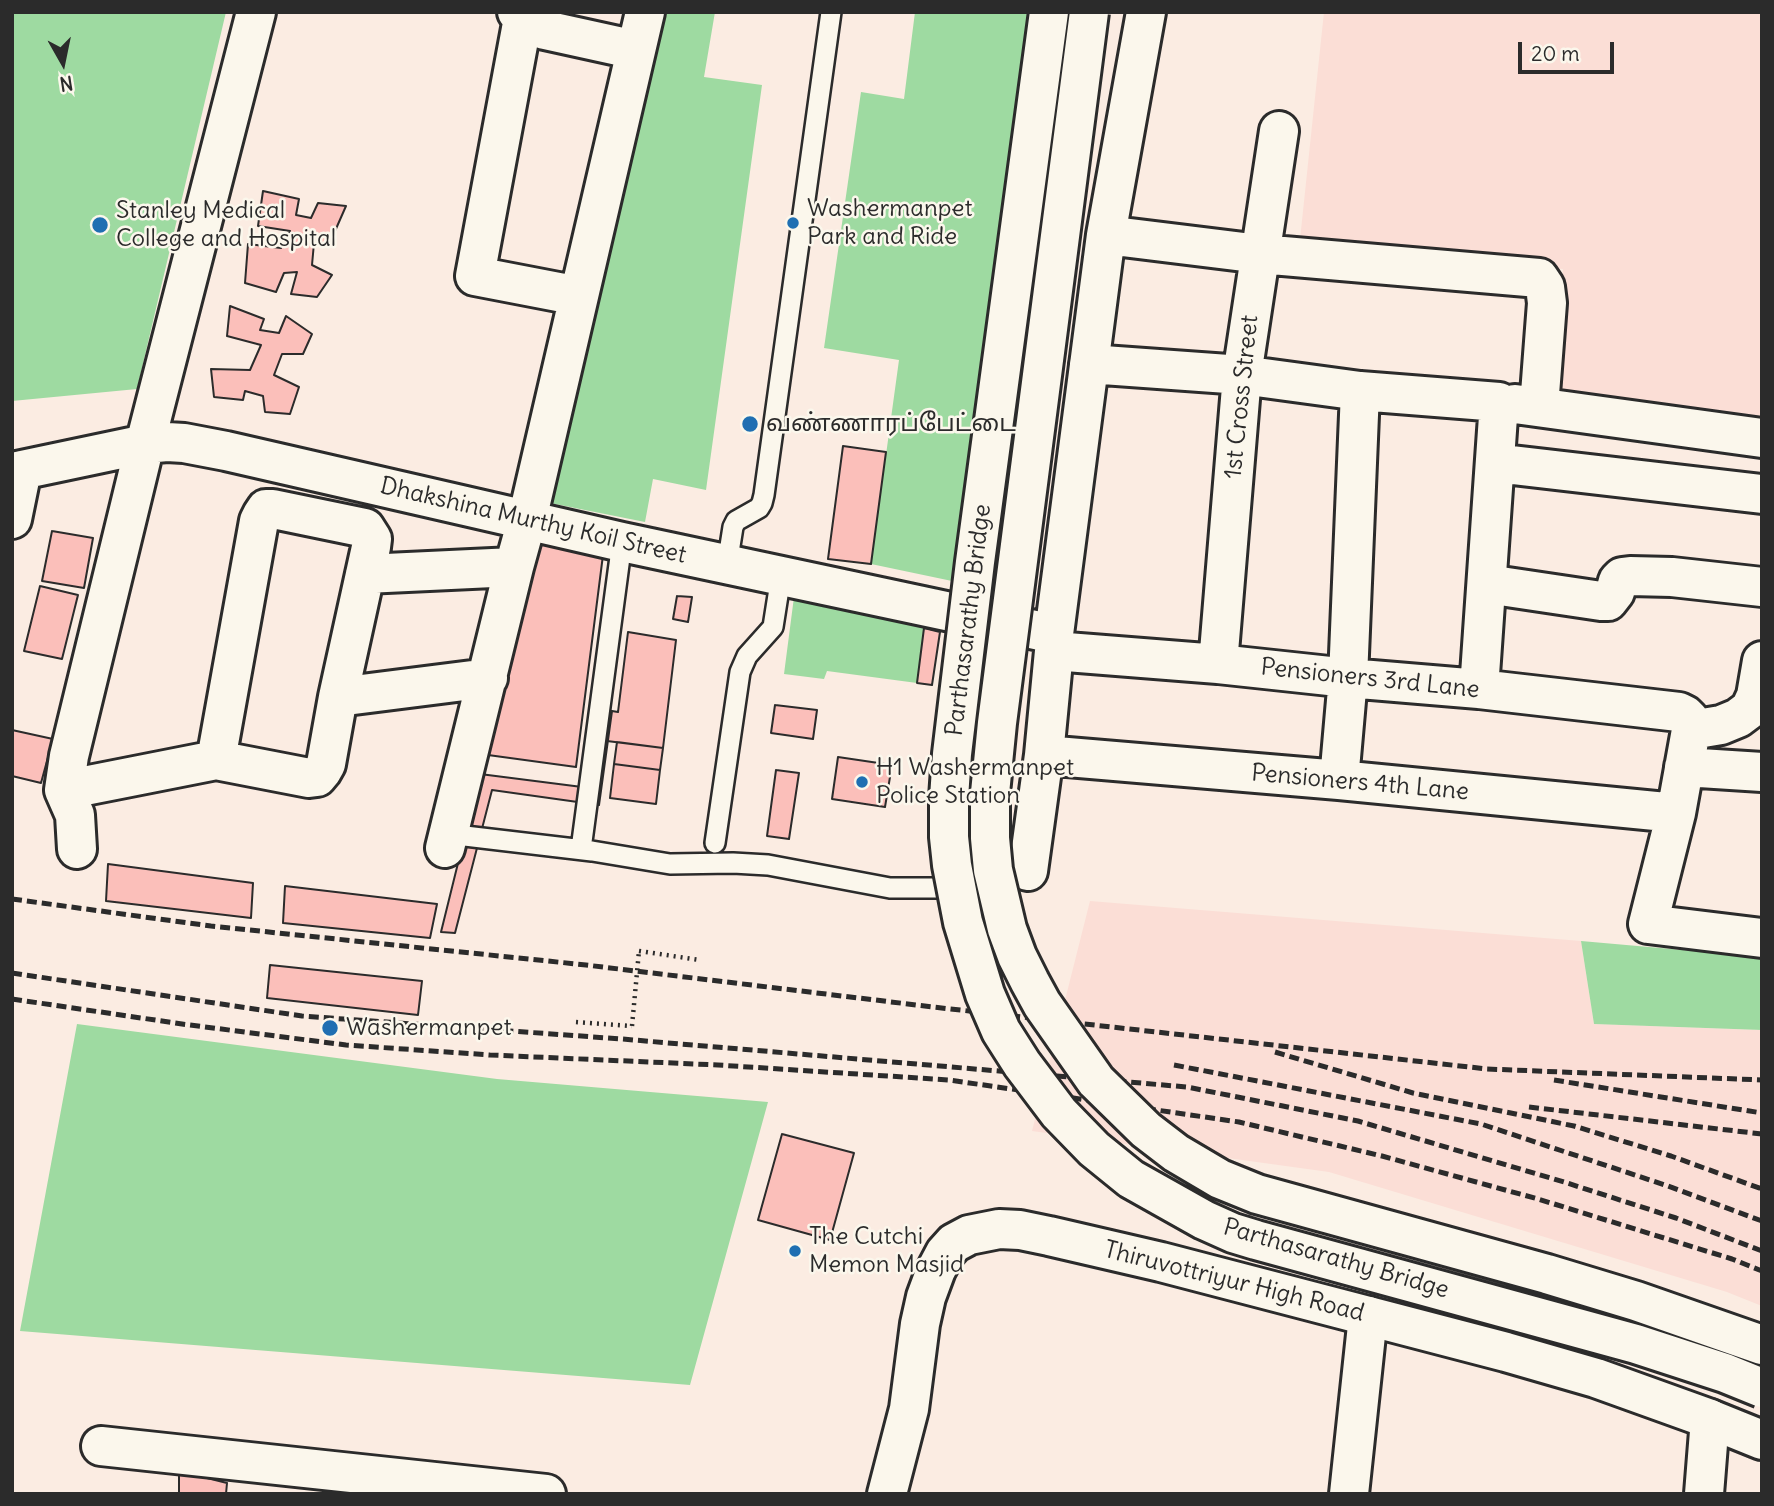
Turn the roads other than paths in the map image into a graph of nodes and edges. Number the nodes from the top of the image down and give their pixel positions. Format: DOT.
graph roads {
  1 [pos="256,12"];
  2 [pos="645,12"];
  3 [pos="831,12"];
  4 [pos="1049,12"];
  5 [pos="1089,12"];
  6 [pos="1146,12"];
  7 [pos="520,15"];
  8 [pos="636,50"];
  9 [pos="1279,131"];
  10 [pos="1106,235"];
  11 [pos="1260,254"];
  12 [pos="579,296"];
  13 [pos="1088,364"];
  14 [pos="1242,374"];
  15 [pos="1360,391"];
  16 [pos="1499,402"];
  17 [pos="1539,407"];
  18 [pos="1762,438"];
  19 [pos="145,444"];
  20 [pos="1495,463"];
  21 [pos="17,471"];
  22 [pos="1762,494"];
  23 [pos="12,519"];
  24 [pos="527,520"];
  25 [pos="622,542"];
  26 [pos="727,565"];
  27 [pos="514,567"];
  28 [pos="365,574"];
  29 [pos="782,576"];
  30 [pos="1486,584"];
  31 [pos="1762,587"];
  32 [pos="1054,642"];
  33 [pos="1762,661"];
  34 [pos="1218,664"];
  35 [pos="488,678"];
  36 [pos="1348,678"];
  37 [pos="1479,689"];
  38 [pos="338,697"];
  39 [pos="1688,723"];
  40 [pos="1044,755"];
  41 [pos="216,760"];
  42 [pos="1684,767"];
  43 [pos="1762,772"];
  44 [pos="1339,780"];
  45 [pos="64,790"];
  46 [pos="1676,813"];
  47 [pos="446,841"];
  48 [pos="715,843"];
  49 [pos="77,849"];
  50 [pos="581,849"];
  51 [pos="1028,871"];
  52 [pos="1762,938"];
  53 [pos="1368,1316"];
  54 [pos="1762,1345"];
  55 [pos="1762,1388"];
  56 [pos="1710,1419"];
  57 [pos="1762,1440"];
  58 [pos="101,1446"];
  59 [pos="547,1494"];
  60 [pos="887,1494"];
  61 [pos="1349,1494"];
  62 [pos="1704,1494"];
  1 -- 19 [label="street"];
  2 -- 8 [label="street"];
  3 -- 26 [label="lane"];
  4 -- 55 [label="street, Parthasarathy Bridge, bridge"];
  5 -- 54 [label="street, Parthasarathy Bridge, bridge"];
  6 -- 10 [label="street"];
  7 -- 8 [label="street"];
  7 -- 12 [label="street"];
  8 -- 12 [label="street"];
  9 -- 11 [label="street, 1st Cross Street"];
  10 -- 11 [label="street"];
  10 -- 13 [label="street"];
  11 -- 14 [label="street, 1st Cross Street"];
  11 -- 17 [label="street"];
  12 -- 24 [label="street"];
  13 -- 14 [label="street"];
  13 -- 32 [label="street"];
  14 -- 15 [label="street"];
  14 -- 34 [label="street, 1st Cross Street"];
  15 -- 16 [label="street"];
  15 -- 36 [label="street"];
  16 -- 17 [label="street"];
  16 -- 20 [label="street"];
  17 -- 18 [label="street"];
  19 -- 21 [label="street, Dhakshina Murthy Koil Street"];
  19 -- 24 [label="street, Dhakshina Murthy Koil Street"];
  19 -- 45 [label="street"];
  20 -- 22 [label="street"];
  20 -- 30 [label="street"];
  21 -- 23 [label="street"];
  24 -- 25 [label="street, Dhakshina Murthy Koil Street"];
  24 -- 27 [label="street"];
  25 -- 26 [label="street, Dhakshina Murthy Koil Street"];
  25 -- 50 [label="lane"];
  26 -- 29 [label="street, Dhakshina Murthy Koil Street"];
  27 -- 28 [label="street"];
  27 -- 35 [label="street"];
  28 -- 38 [label="street"];
  28 -- 41 [label="street"];
  29 -- 32 [label="street, Dhakshina Murthy Koil Street"];
  29 -- 48 [label="lane"];
  30 -- 31 [label="street"];
  30 -- 37 [label="street"];
  32 -- 34 [label="street, Pensioners 3rd Lane"];
  32 -- 40 [label="street"];
  33 -- 39 [label="street"];
  34 -- 36 [label="street, Pensioners 3rd Lane"];
  35 -- 38 [label="street"];
  35 -- 47 [label="street"];
  36 -- 37 [label="street, Pensioners 3rd Lane"];
  36 -- 44 [label="street"];
  37 -- 39 [label="street, Pensioners 3rd Lane"];
  38 -- 41 [label="street"];
  39 -- 42 [label="street"];
  40 -- 44 [label="street, Pensioners 4th Lane"];
  40 -- 51 [label="street"];
  41 -- 45 [label="street"];
  42 -- 43 [label="street"];
  42 -- 46 [label="street"];
  44 -- 46 [label="street, Pensioners 4th Lane"];
  45 -- 49 [label="street"];
  46 -- 52 [label="street"];
  47 -- 50 [label="lane"];
  50 -- 51 [label="lane"];
  53 -- 56 [label="street, Thiruvottriyur High Road"];
  53 -- 60 [label="street, Thiruvottriyur High Road"];
  53 -- 61 [label="street"];
  56 -- 57 [label="street, Thiruvottriyur High Road"];
  56 -- 62 [label="street"];
  58 -- 59 [label="street"];
}
